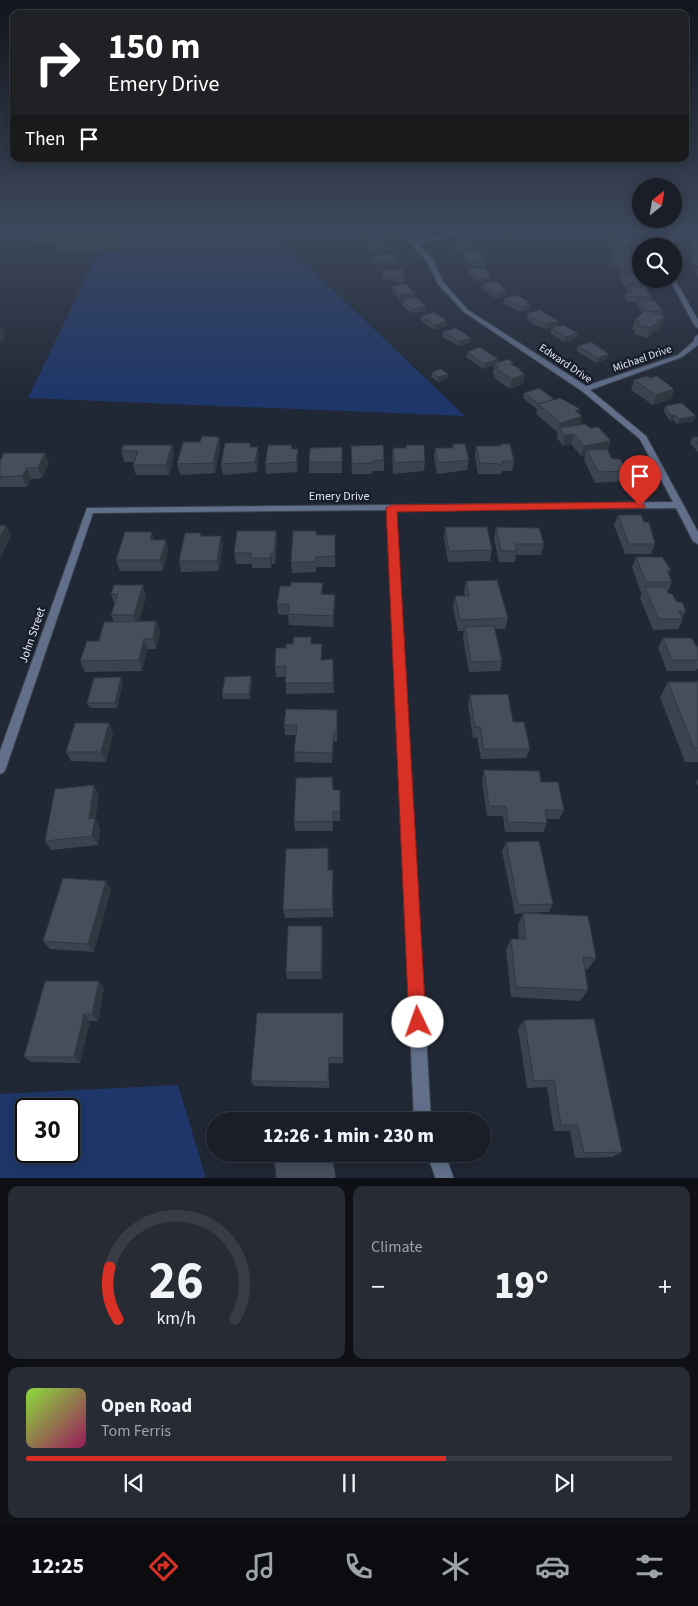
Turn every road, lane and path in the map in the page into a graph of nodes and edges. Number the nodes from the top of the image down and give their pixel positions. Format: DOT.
graph roads {
  1 [pos="443,286"];
  2 [pos="677,288"];
  3 [pos="698,326"];
  4 [pos="698,337"];
  5 [pos="585,389"];
  6 [pos="678,505"];
  7 [pos="391,508"];
  8 [pos="90,510"];
  9 [pos="698,541"];
  10 [pos="0,768"];
  11 [pos="423,1112"];
  12 [pos="439,1162"];
  13 [pos="445,1178"];
  1 -- 5 [label="street, Edward Drive"];
  2 -- 3 [label="street"];
  4 -- 5 [label="street, Michael Drive"];
  5 -- 6 [label="street, Edward Drive"];
  6 -- 7 [label="street, Emery Drive"];
  6 -- 9 [label="street, Edward Drive"];
  7 -- 8 [label="street, Emery Drive"];
  7 -- 11 [label="street"];
  8 -- 10 [label="street, John Street"];
  12 -- 13 [label="street"];
}
